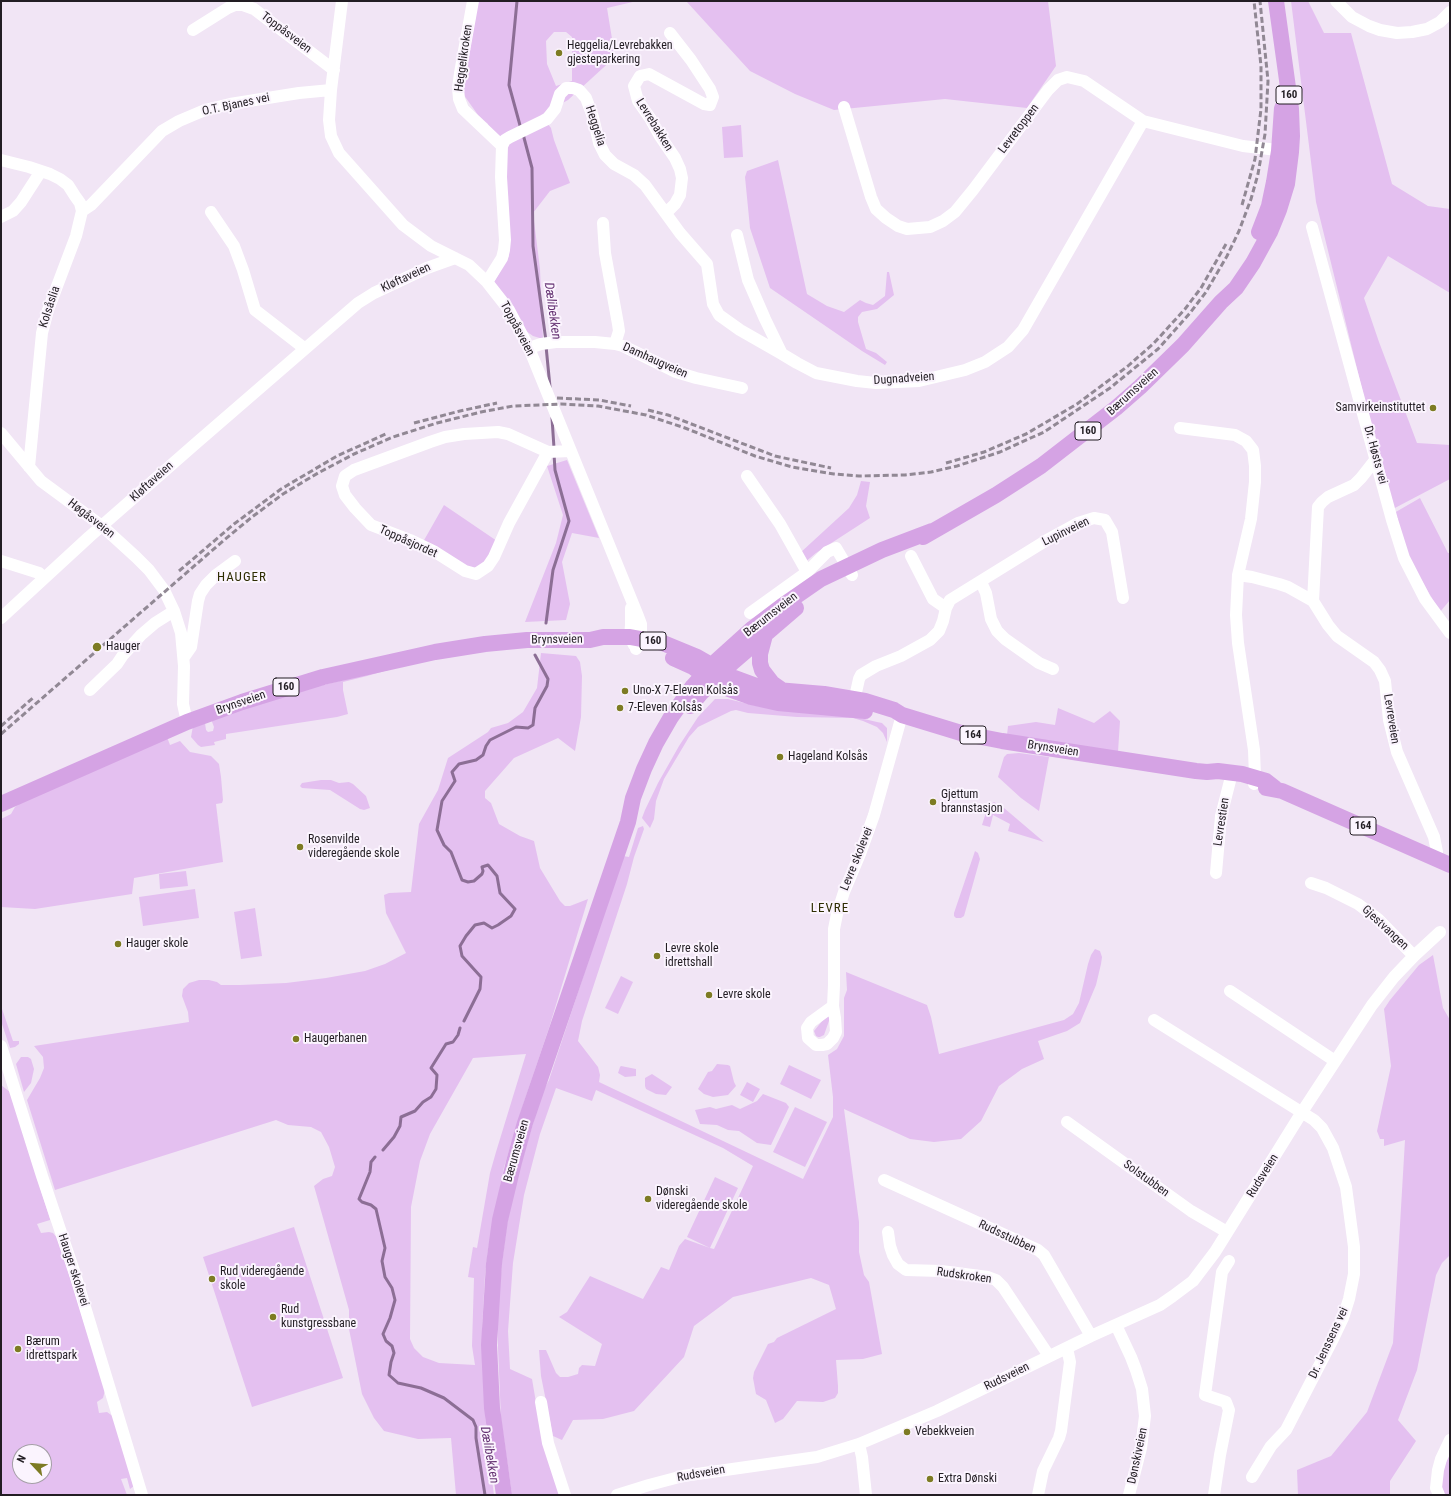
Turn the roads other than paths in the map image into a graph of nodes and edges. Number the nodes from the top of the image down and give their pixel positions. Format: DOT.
graph roads {
  1 [pos="342,1"];
  2 [pos="473,1"];
  3 [pos="1276,1"];
  4 [pos="1336,1"];
  5 [pos="1450,12"];
  6 [pos="193,30"];
  7 [pos="670,33"];
  8 [pos="334,70"];
  9 [pos="332,90"];
  10 [pos="844,107"];
  11 [pos="1143,121"];
  12 [pos="504,143"];
  13 [pos="1279,151"];
  14 [pos="1,160"];
  15 [pos="41,171"];
  16 [pos="82,211"];
  17 [pos="211,212"];
  18 [pos="666,213"];
  19 [pos="1,217"];
  20 [pos="603,223"];
  21 [pos="1312,227"];
  22 [pos="737,235"];
  23 [pos="455,258"];
  24 [pos="487,282"];
  25 [pos="615,344"];
  26 [pos="304,348"];
  27 [pos="529,348"];
  28 [pos="782,354"];
  29 [pos="742,388"];
  30 [pos="1180,428"];
  31 [pos="1,433"];
  32 [pos="570,450"];
  33 [pos="548,452"];
  34 [pos="1376,459"];
  35 [pos="29,467"];
  36 [pos="747,476"];
  37 [pos="102,526"];
  38 [pos="911,556"];
  39 [pos="235,560"];
  40 [pos="1,561"];
  41 [pos="850,570"];
  42 [pos="807,572"];
  43 [pos="1238,575"];
  44 [pos="44,578"];
  45 [pos="981,582"];
  46 [pos="1123,598"];
  47 [pos="1313,601"];
  48 [pos="946,608"];
  49 [pos="174,612"];
  50 [pos="750,613"];
  51 [pos="1,618"];
  52 [pos="1448,630"];
  53 [pos="765,635"];
  54 [pos="636,642"];
  55 [pos="184,657"];
  56 [pos="1053,669"];
  57 [pos="713,673"];
  58 [pos="90,690"];
  59 [pos="782,690"];
  60 [pos="853,704"];
  61 [pos="902,715"];
  62 [pos="187,722"];
  63 [pos="1231,776"];
  64 [pos="1255,781"];
  65 [pos="1,804"];
  66 [pos="1434,858"];
  67 [pos="1450,865"];
  68 [pos="1216,873"];
  69 [pos="1311,883"];
  70 [pos="1440,932"];
  71 [pos="1414,956"];
  72 [pos="1230,991"];
  73 [pos="833,1006"];
  74 [pos="1154,1020"];
  75 [pos="1,1046"];
  76 [pos="1336,1061"];
  77 [pos="1302,1112"];
  78 [pos="1067,1122"];
  79 [pos="884,1180"];
  80 [pos="888,1232"];
  81 [pos="1227,1232"];
  82 [pos="1228,1261"];
  83 [pos="1116,1325"];
  84 [pos="1091,1336"];
  85 [pos="1067,1348"];
  86 [pos="1049,1356"];
  87 [pos="541,1402"];
  88 [pos="1450,1440"];
  89 [pos="859,1444"];
  90 [pos="1252,1478"];
  91 [pos="142,1495"];
  92 [pos="504,1495"];
  93 [pos="565,1495"];
  94 [pos="617,1495"];
  95 [pos="866,1495"];
  96 [pos="1038,1495"];
  97 [pos="1129,1495"];
  98 [pos="1214,1495"];
  99 [pos="1439,1495"];
  1 -- 8 [label="street, Toppåsveien"];
  2 -- 12 [label="street, Heggelikroken"];
  3 -- 13 [label="main road, Bærumsveien / 160"];
  4 -- 5 [label="street"];
  6 -- 8 [label="street, Toppåsveien"];
  7 -- 18 [label="street, Levrebakken"];
  8 -- 9 [label="street, Toppåsveien"];
  9 -- 16 [label="street, O.T. Bjanes vei"];
  9 -- 23 [label="street, Toppåsveien"];
  10 -- 11 [label="street, Levretoppen"];
  11 -- 13 [label="street, Levretoppen"];
  11 -- 28 [label="street, Dugnadveien"];
  12 -- 18 [label="street, Heggelia"];
  12 -- 24 [label="street"];
  13 -- 41 [label="main road, Bærumsveien / 160"];
  14 -- 15 [label="street"];
  15 -- 16 [label="street"];
  15 -- 19 [label="street"];
  16 -- 35 [label="street, Kolsåslia"];
  17 -- 26 [label="street"];
  18 -- 28 [label="street, Heggelia"];
  20 -- 25 [label="street, Damhaugveien"];
  21 -- 34 [label="street, Dr. Høsts vei"];
  22 -- 28 [label="street"];
  23 -- 24 [label="street, Toppåsveien"];
  23 -- 26 [label="street, Kløftaveien"];
  24 -- 27 [label="street, Toppåsveien"];
  25 -- 27 [label="street, Damhaugveien"];
  25 -- 29 [label="street, Damhaugveien"];
  26 -- 37 [label="street, Kløftaveien"];
  27 -- 32 [label="street, Toppåsveien"];
  30 -- 43 [label="street"];
  31 -- 35 [label="street, Høgåsveien"];
  32 -- 33 [label="street, Toppåsjordet"];
  32 -- 54 [label="street, Toppåsveien"];
  33 -- 33 [label="street, Toppåsjordet"];
  34 -- 47 [label="street"];
  34 -- 52 [label="street, Dr. Høsts vei"];
  35 -- 37 [label="street, Høgåsveien"];
  36 -- 42 [label="street"];
  37 -- 44 [label="street, Kløftaveien"];
  37 -- 49 [label="street, Høgåsveien"];
  38 -- 48 [label="street"];
  39 -- 55 [label="street, Høgåsveien"];
  40 -- 44 [label="street"];
  41 -- 42 [label="street, Bærumsveien"];
  41 -- 53 [label="main road, Bærumsveien / 160"];
  41 -- 57 [label="main road, Bærumsveien / 160"];
  42 -- 50 [label="street, Bærumsveien"];
  43 -- 47 [label="street, Levreveien"];
  43 -- 64 [label="street"];
  44 -- 51 [label="street, Kløftaveien"];
  45 -- 46 [label="street, Lupinveien"];
  45 -- 48 [label="street, Lupinveien"];
  45 -- 56 [label="street"];
  47 -- 66 [label="street, Levreveien"];
  48 -- 60 [label="street"];
  49 -- 55 [label="street, Høgåsveien"];
  49 -- 58 [label="street"];
  53 -- 57 [label="main road, Bærumsveien / 160"];
  53 -- 59 [label="main road"];
  54 -- 57 [label="main road, Brynsveien / 160"];
  54 -- 62 [label="main road, Brynsveien / 160"];
  55 -- 62 [label="street, Høgåsveien"];
  57 -- 59 [label="main road, Brynsveien / 164"];
  57 -- 60 [label="main road, Brynsveien / 164"];
  57 -- 92 [label="main road, Bærumsveien"];
  59 -- 60 [label="main road, Brynsveien / 164"];
  60 -- 61 [label="main road, Brynsveien / 164"];
  61 -- 63 [label="main road, Brynsveien / 164"];
  61 -- 73 [label="street, Levre skolevei"];
  62 -- 65 [label="main road, Brynsveien / 160"];
  63 -- 64 [label="main road, Brynsveien / 164"];
  63 -- 68 [label="street, Levrestien"];
  64 -- 66 [label="main road, Brynsveien / 164"];
  66 -- 67 [label="main road, Brynsveien / 164"];
  69 -- 71 [label="street, Gjestvangen"];
  70 -- 71 [label="street, Rudsveien"];
  71 -- 76 [label="street, Rudsveien"];
  72 -- 76 [label="street"];
  74 -- 77 [label="street"];
  75 -- 91 [label="street, Hauger skolevei"];
  76 -- 77 [label="street, Rudsveien"];
  77 -- 81 [label="street, Rudsveien"];
  77 -- 90 [label="street, Dr. Jenssens vei"];
  78 -- 81 [label="street, Solstubben"];
  79 -- 84 [label="street, Rudsstubben"];
  80 -- 86 [label="street, Rudskroken"];
  81 -- 83 [label="street, Rudsveien"];
  82 -- 98 [label="street"];
  83 -- 84 [label="street, Rudsveien"];
  83 -- 97 [label="street, Dønskiveien"];
  84 -- 85 [label="street, Rudsveien"];
  85 -- 86 [label="street, Rudsveien"];
  85 -- 96 [label="street"];
  86 -- 89 [label="street, Rudsveien"];
  87 -- 93 [label="street"];
  88 -- 99 [label="street"];
  89 -- 94 [label="street, Rudsveien"];
  89 -- 95 [label="street"];
}
